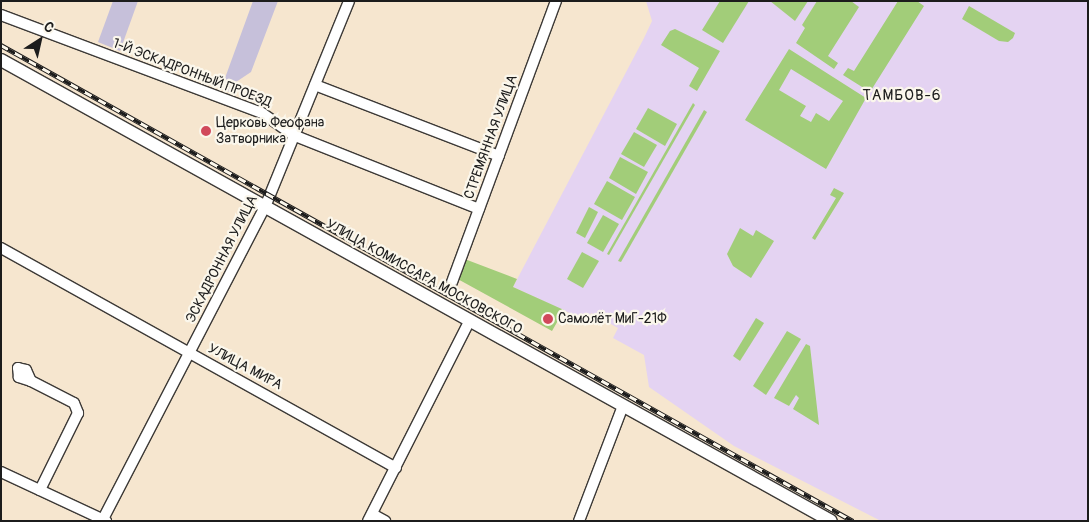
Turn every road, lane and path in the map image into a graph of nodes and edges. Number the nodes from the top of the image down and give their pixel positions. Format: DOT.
graph roads {
  1 [pos="349,1"];
  2 [pos="556,1"];
  3 [pos="1,15"];
  4 [pos="1,60"];
  5 [pos="315,85"];
  6 [pos="292,135"];
  7 [pos="499,156"];
  8 [pos="264,207"];
  9 [pos="479,209"];
  10 [pos="1,248"];
  11 [pos="452,282"];
  12 [pos="470,320"];
  13 [pos="190,353"];
  14 [pos="31,381"];
  15 [pos="622,406"];
  16 [pos="396,468"];
  17 [pos="1,472"];
  18 [pos="40,490"];
  19 [pos="370,517"];
  20 [pos="103,520"];
  21 [pos="385,521"];
  22 [pos="579,521"];
  23 [pos="831,521"];
  1 -- 5 [label="street, ЭСКАДРОННАЯ УЛИЦА"];
  2 -- 7 [label="street, СТРЕМЯННАЯ УЛИЦА"];
  3 -- 6 [label="street, 1-Й ЭСКАДРОННЫЙ ПРОЕЗД"];
  4 -- 8 [label="main road, УЛИЦА КОМИССАРА МОСКОВСКОГО"];
  5 -- 6 [label="street, ЭСКАДРОННАЯ УЛИЦА"];
  5 -- 7 [label="street"];
  6 -- 8 [label="street, ЭСКАДРОННАЯ УЛИЦА"];
  6 -- 9 [label="street, 1-Й ЭСКАДРОННЫЙ ПРОЕЗД"];
  7 -- 9 [label="street, СТРЕМЯННАЯ УЛИЦА"];
  8 -- 12 [label="main road, УЛИЦА КОМИССАРА МОСКОВСКОГО"];
  8 -- 13 [label="street, ЭСКАДРОННАЯ УЛИЦА"];
  9 -- 11 [label="street, СТРЕМЯННАЯ УЛИЦА"];
  10 -- 13 [label="street, УЛИЦА МИРА"];
  12 -- 15 [label="main road, УЛИЦА КОМИССАРА МОСКОВСКОГО"];
  12 -- 16 [label="street"];
  13 -- 16 [label="street, УЛИЦА МИРА"];
  13 -- 20 [label="street, ЭСКАДРОННАЯ УЛИЦА"];
  14 -- 18 [label="street"];
  15 -- 22 [label="street"];
  15 -- 23 [label="main road, УЛИЦА КОМИССАРА МОСКОВСКОГО"];
  16 -- 19 [label="street"];
  17 -- 18 [label="street"];
  18 -- 20 [label="street"];
  19 -- 21 [label="street"];
}
